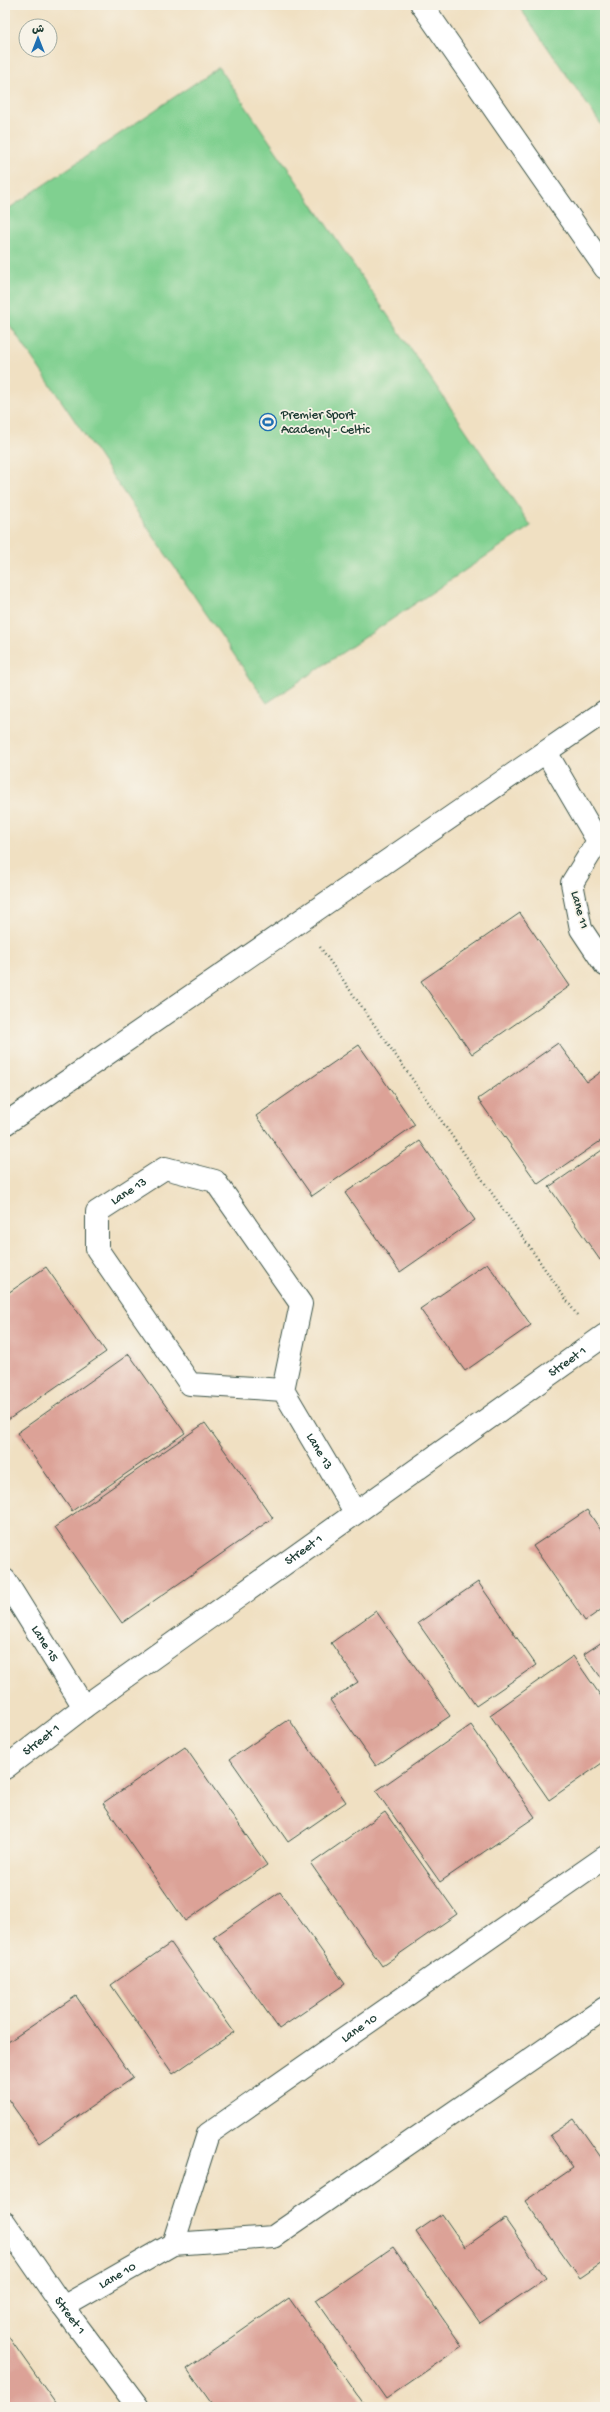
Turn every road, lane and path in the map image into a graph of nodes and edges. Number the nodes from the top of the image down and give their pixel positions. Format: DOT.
graph roads {
  1 [pos="422,5"];
  2 [pos="605,268"];
  3 [pos="605,711"];
  4 [pos="546,752"];
  5 [pos="601,840"];
  6 [pos="302,920"];
  7 [pos="605,964"];
  8 [pos="5,1124"];
  9 [pos="600,1338"];
  10 [pos="283,1390"];
  11 [pos="355,1512"];
  12 [pos="5,1580"];
  13 [pos="84,1707"];
  14 [pos="5,1768"];
  15 [pos="605,1857"];
  16 [pos="605,2008"];
  17 [pos="5,2223"];
  18 [pos="173,2244"];
  19 [pos="63,2307"];
  20 [pos="138,2407"];
  1 -- 2 [label="street"];
  3 -- 4 [label="street"];
  4 -- 5 [label="street"];
  4 -- 6 [label="street"];
  5 -- 7 [label="street, Lane 11"];
  6 -- 8 [label="street"];
  6 -- 9 [label="path"];
  9 -- 11 [label="street, Street 1"];
  10 -- 10 [label="street, Lane 13"];
  10 -- 11 [label="street, Lane 13"];
  11 -- 13 [label="street, Street 1"];
  12 -- 13 [label="street, Lane 15"];
  13 -- 14 [label="street, Street 1"];
  15 -- 18 [label="street, Lane 10"];
  16 -- 18 [label="street, Lane 10"];
  17 -- 19 [label="street, Street 1"];
  18 -- 19 [label="street, Lane 10"];
  19 -- 20 [label="street, Street 1"];
}
